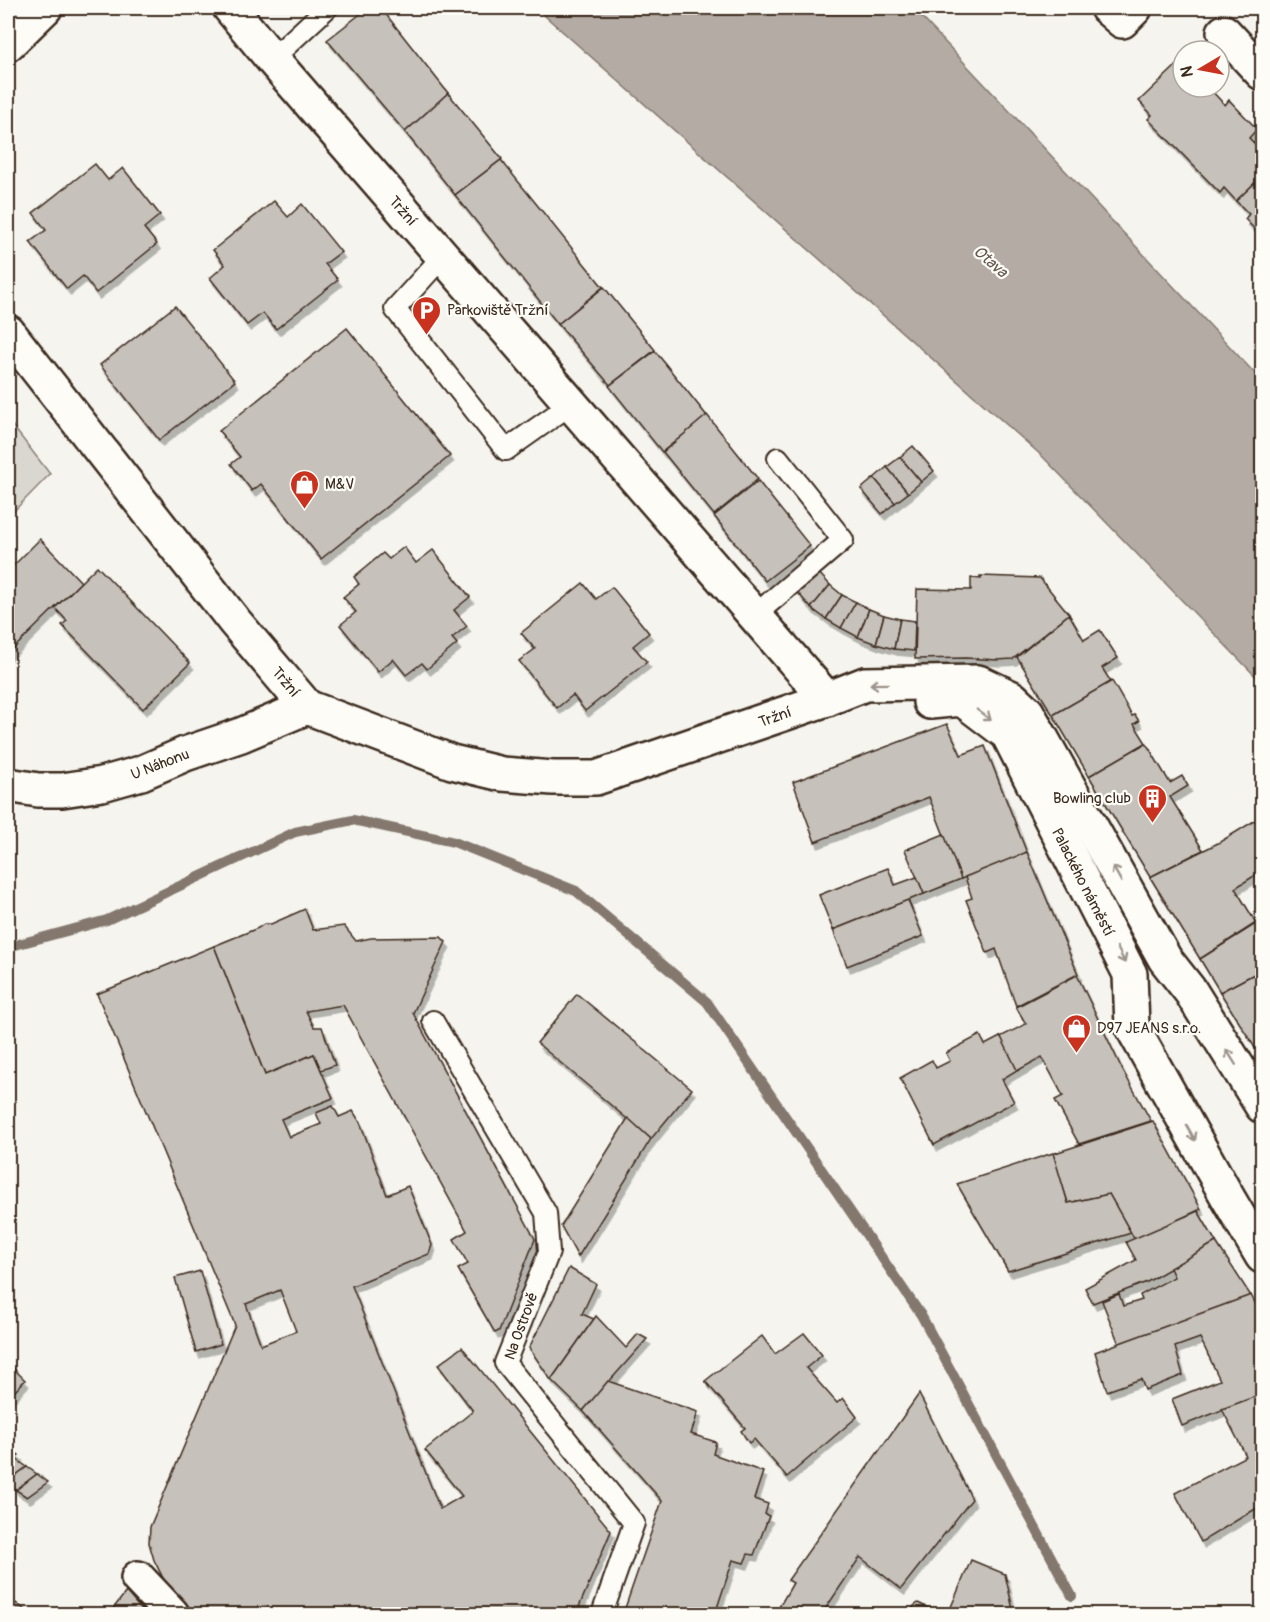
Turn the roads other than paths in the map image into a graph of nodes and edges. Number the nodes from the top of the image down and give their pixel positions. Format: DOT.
graph roads {
  1 [pos="45,8"];
  2 [pos="230,8"];
  3 [pos="327,8"];
  4 [pos="1107,8"];
  5 [pos="1135,8"];
  6 [pos="1224,32"];
  7 [pos="8,44"];
  8 [pos="272,59"];
  9 [pos="1263,73"];
  10 [pos="443,256"];
  11 [pos="8,332"];
  12 [pos="571,404"];
  13 [pos="778,458"];
  14 [pos="755,615"];
  15 [pos="827,699"];
  16 [pos="307,707"];
  17 [pos="8,785"];
  18 [pos="433,1021"];
  19 [pos="1263,1106"];
  20 [pos="1263,1256"];
  21 [pos="138,1578"];
  22 [pos="172,1614"];
  23 [pos="602,1614"];
  1 -- 7 [label="street"];
  2 -- 8 [label="street, Tržní"];
  3 -- 8 [label="lane"];
  4 -- 5 [label="street"];
  6 -- 9 [label="street"];
  8 -- 10 [label="street, Tržní"];
  10 -- 12 [label="street, Tržní"];
  10 -- 12 [label="lane"];
  11 -- 16 [label="street, Tržní"];
  12 -- 14 [label="street, Tržní"];
  13 -- 14 [label="lane"];
  14 -- 15 [label="street, Tržní"];
  15 -- 16 [label="street, Tržní"];
  19 -- 15 [label="street, one-way"];
  15 -- 20 [label="street, Palackého náměstí, one-way"];
  16 -- 17 [label="street, U Náhonu"];
  18 -- 23 [label="lane, Na Ostrově"];
  21 -- 22 [label="street"];
}
